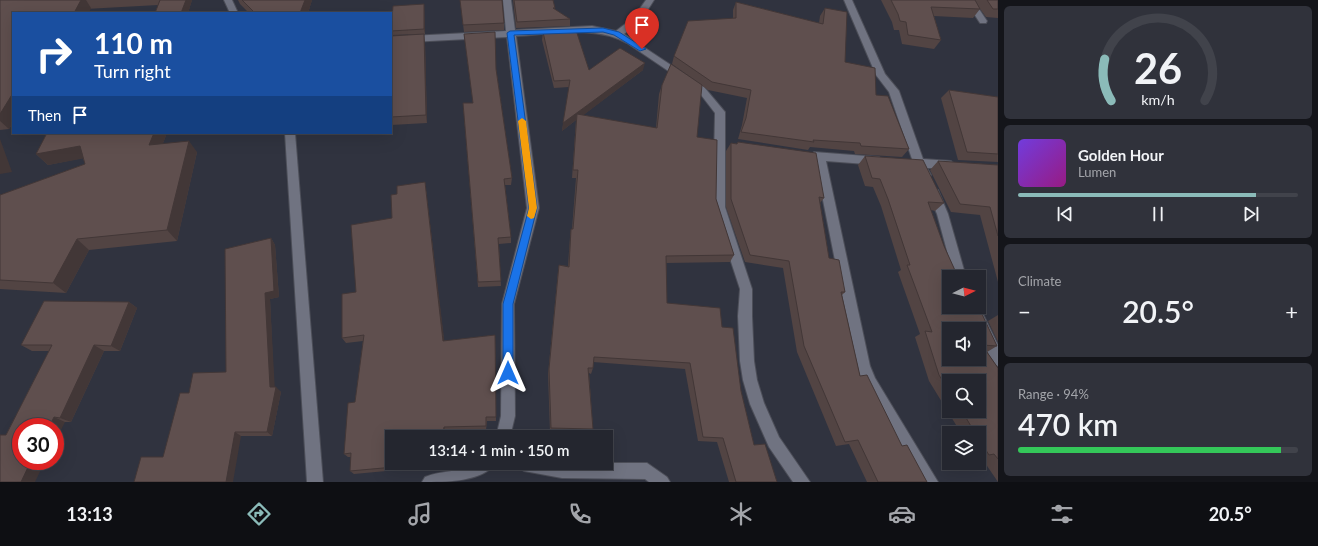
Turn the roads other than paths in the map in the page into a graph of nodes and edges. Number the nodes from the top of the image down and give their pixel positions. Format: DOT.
graph roads {
  1 [pos="228,0"];
  2 [pos="508,0"];
  3 [pos="650,0"];
  4 [pos="848,0"];
  5 [pos="969,0"];
  6 [pos="234,12"];
  7 [pos="983,22"];
  8 [pos="510,33"];
  9 [pos="617,34"];
  10 [pos="392,40"];
  11 [pos="290,134"];
  12 [pos="805,155"];
  13 [pos="820,157"];
  14 [pos="888,161"];
  15 [pos="904,162"];
  16 [pos="919,163"];
  17 [pos="958,165"];
  18 [pos="958,270"];
  19 [pos="976,314"];
  20 [pos="998,359"];
  21 [pos="505,430"];
  22 [pos="478,470"];
  23 [pos="562,470"];
  24 [pos="315,482"];
  25 [pos="430,482"];
  26 [pos="662,482"];
  27 [pos="802,482"];
  28 [pos="930,482"];
  1 -- 6 [label="street"];
  2 -- 8 [label="street"];
  3 -- 9 [label="street"];
  4 -- 16 [label="street"];
  5 -- 7 [label="street"];
  8 -- 9 [label="street"];
  8 -- 10 [label="street"];
  8 -- 21 [label="street"];
  9 -- 27 [label="street"];
  11 -- 24 [label="street"];
  12 -- 13 [label="street"];
  13 -- 14 [label="street"];
  13 -- 28 [label="street"];
  15 -- 16 [label="street"];
  16 -- 17 [label="street"];
  16 -- 18 [label="street"];
  19 -- 20 [label="street"];
  22 -- 25 [label="street"];
  23 -- 26 [label="street"];
}
